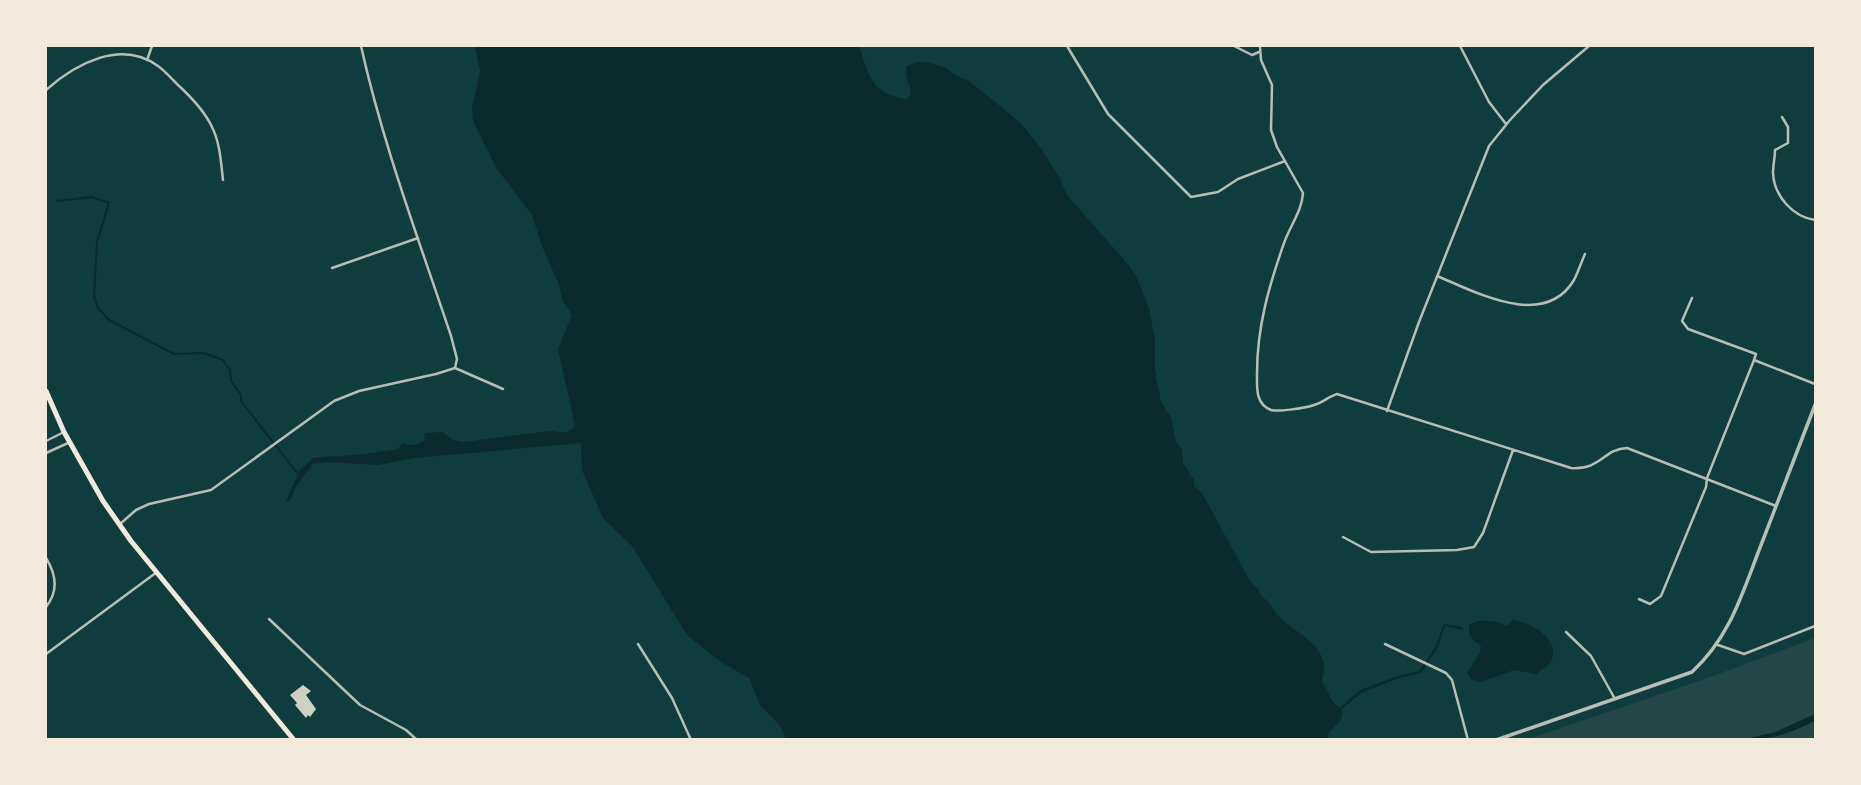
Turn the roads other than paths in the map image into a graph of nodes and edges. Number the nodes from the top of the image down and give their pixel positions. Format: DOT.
graph roads {
  1 [pos="152,46"];
  2 [pos="361,46"];
  3 [pos="1067,46"];
  4 [pos="1234,46"];
  5 [pos="1260,46"];
  6 [pos="1460,46"];
  7 [pos="1589,46"];
  8 [pos="1260,52"];
  9 [pos="147,60"];
  10 [pos="46,90"];
  11 [pos="1782,117"];
  12 [pos="1506,124"];
  13 [pos="1285,161"];
  14 [pos="223,180"];
  15 [pos="1815,220"];
  16 [pos="418,238"];
  17 [pos="1585,254"];
  18 [pos="332,268"];
  19 [pos="1437,276"];
  20 [pos="1692,298"];
  21 [pos="1754,360"];
  22 [pos="455,368"];
  23 [pos="1815,384"];
  24 [pos="503,389"];
  25 [pos="46,391"];
  26 [pos="1815,405"];
  27 [pos="1387,411"];
  28 [pos="64,432"];
  29 [pos="46,441"];
  30 [pos="69,442"];
  31 [pos="1513,450"];
  32 [pos="46,453"];
  33 [pos="1707,478"];
  34 [pos="1776,506"];
  35 [pos="120,524"];
  36 [pos="1343,537"];
  37 [pos="46,558"];
  38 [pos="157,572"];
  39 [pos="1639,599"];
  40 [pos="46,607"];
  41 [pos="269,619"];
  42 [pos="1815,626"];
  43 [pos="1566,632"];
  44 [pos="638,644"];
  45 [pos="1385,645"];
  46 [pos="1718,645"];
  47 [pos="46,654"];
  48 [pos="1615,699"];
  49 [pos="294,740"];
  50 [pos="417,740"];
  51 [pos="691,740"];
  52 [pos="1468,740"];
  53 [pos="1496,740"];
  1 -- 9 [label="street"];
  2 -- 16 [label="street"];
  3 -- 13 [label="street"];
  4 -- 8 [label="street"];
  5 -- 8 [label="street"];
  6 -- 12 [label="street"];
  7 -- 12 [label="street"];
  8 -- 13 [label="street"];
  9 -- 10 [label="street"];
  9 -- 14 [label="street"];
  11 -- 15 [label="street"];
  12 -- 19 [label="street"];
  13 -- 27 [label="street"];
  16 -- 18 [label="street"];
  16 -- 22 [label="street"];
  17 -- 19 [label="street"];
  19 -- 27 [label="street"];
  20 -- 21 [label="street"];
  21 -- 23 [label="street"];
  21 -- 33 [label="street"];
  22 -- 24 [label="street"];
  22 -- 35 [label="street"];
  25 -- 28 [label="main road"];
  26 -- 34 [label="street"];
  27 -- 31 [label="street"];
  28 -- 29 [label="street"];
  28 -- 30 [label="main road"];
  30 -- 32 [label="street"];
  30 -- 35 [label="main road"];
  31 -- 33 [label="street"];
  31 -- 36 [label="street"];
  33 -- 34 [label="street"];
  33 -- 39 [label="street"];
  34 -- 46 [label="street"];
  35 -- 38 [label="main road"];
  37 -- 40 [label="street"];
  38 -- 47 [label="street"];
  38 -- 49 [label="main road"];
  41 -- 50 [label="street"];
  42 -- 46 [label="street"];
  43 -- 48 [label="street"];
  44 -- 51 [label="street"];
  45 -- 52 [label="street"];
  46 -- 48 [label="street"];
  48 -- 53 [label="street"];
}
